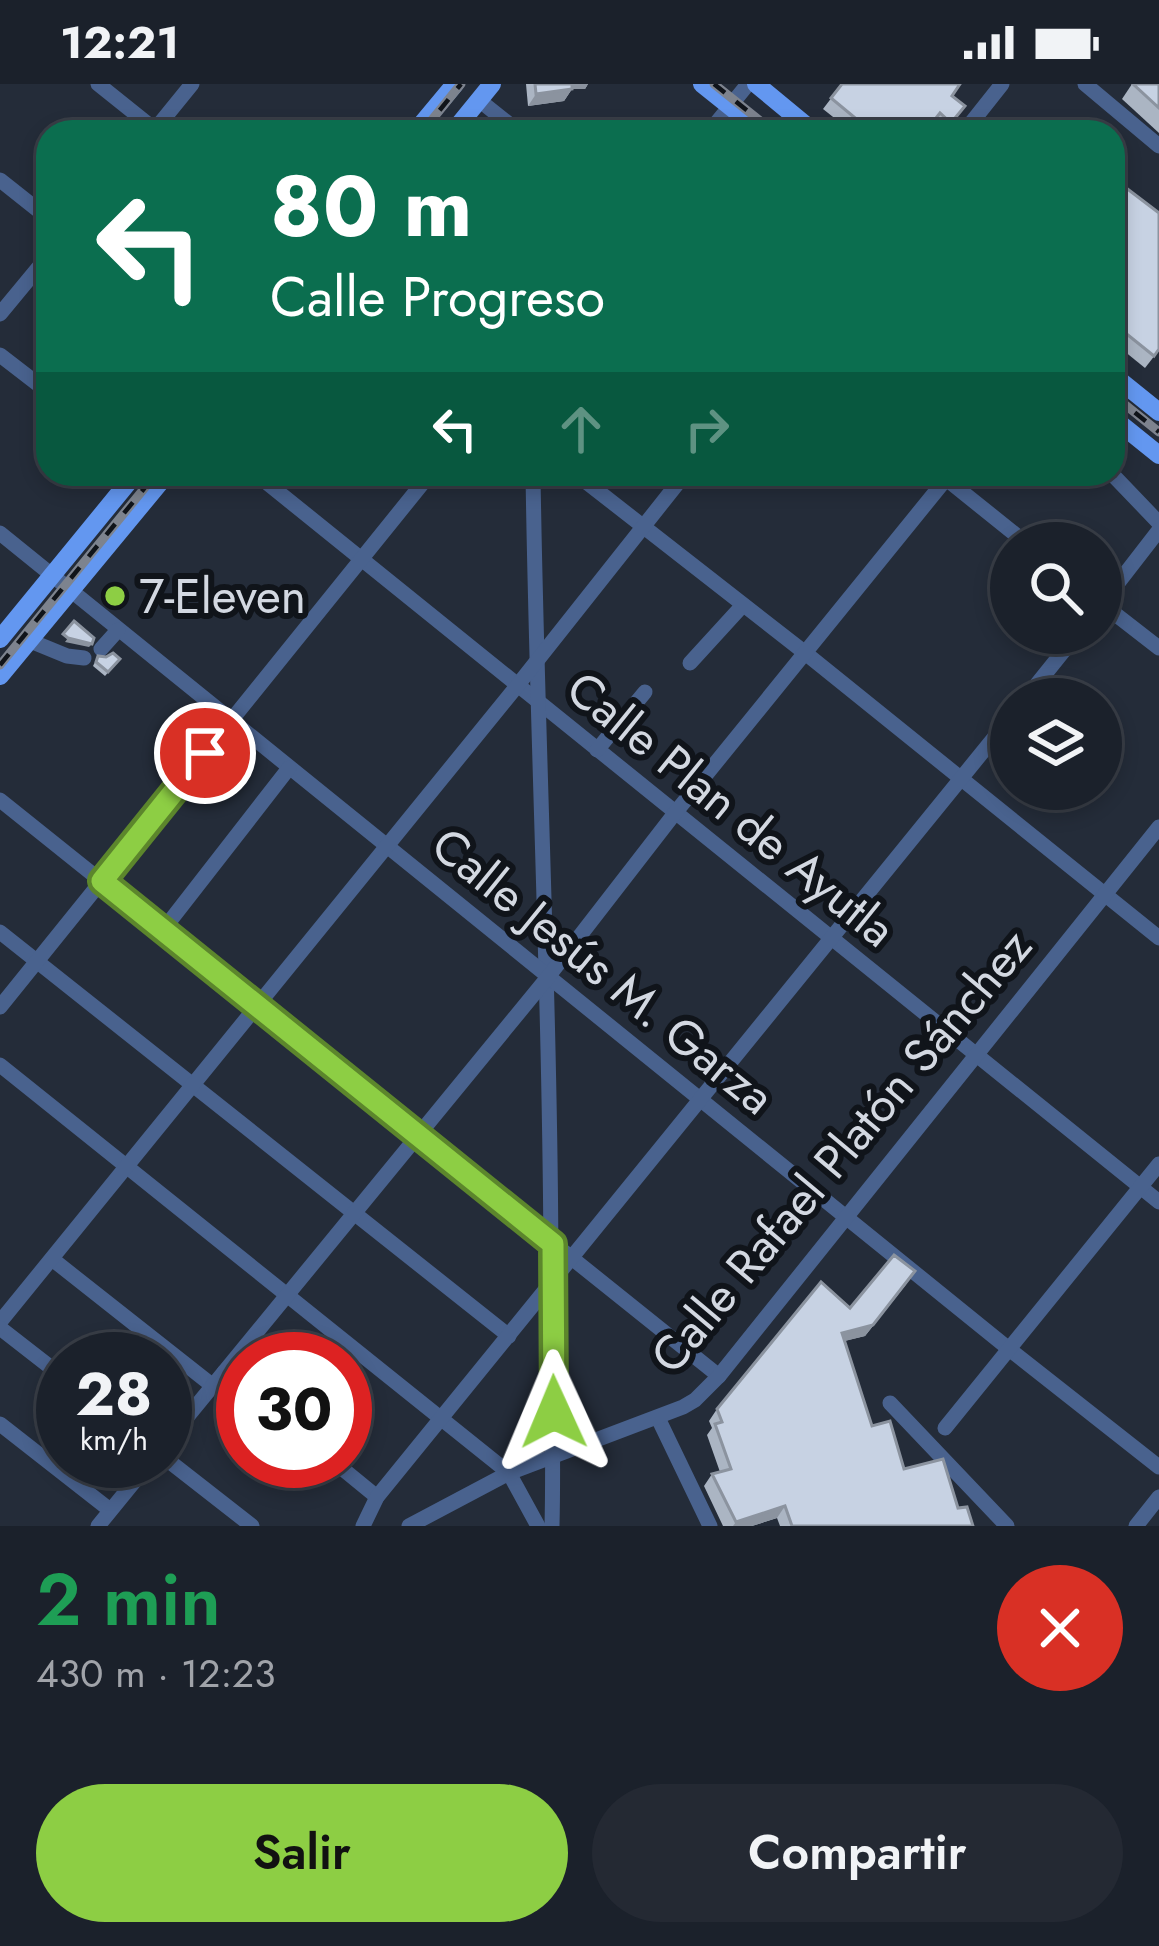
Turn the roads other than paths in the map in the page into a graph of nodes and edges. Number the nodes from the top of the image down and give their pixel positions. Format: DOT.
graph roads {
  1 [pos="98,84"];
  2 [pos="192,84"];
  3 [pos="454,84"];
  4 [pos="702,84"];
  5 [pos="752,84"];
  6 [pos="1002,84"];
  7 [pos="1084,84"];
  8 [pos="1104,90"];
  9 [pos="485,92"];
  10 [pos="730,106"];
  11 [pos="142,120"];
  12 [pos="164,120"];
  13 [pos="425,120"];
  14 [pos="463,120"];
  15 [pos="509,120"];
  16 [pos="719,120"];
  17 [pos="747,120"];
  18 [pos="798,120"];
  19 [pos="974,120"];
  20 [pos="1159,146"];
  21 [pos="0,180"];
  22 [pos="36,208"];
  23 [pos="36,270"];
  24 [pos="0,314"];
  25 [pos="0,355"];
  26 [pos="36,383"];
  27 [pos="1125,385"];
  28 [pos="1159,412"];
  29 [pos="1125,428"];
  30 [pos="1159,455"];
  31 [pos="125,486"];
  32 [pos="157,486"];
  33 [pos="271,486"];
  34 [pos="421,486"];
  35 [pos="533,486"];
  36 [pos="591,486"];
  37 [pos="675,486"];
  38 [pos="938,486"];
  39 [pos="958,486"];
  40 [pos="1123,486"];
  41 [pos="1001,522"];
  42 [pos="642,527"];
  43 [pos="1159,527"];
  44 [pos="0,533"];
  45 [pos="362,560"];
  46 [pos="53,574"];
  47 [pos="1122,576"];
  48 [pos="72,590"];
  49 [pos="743,605"];
  50 [pos="1122,620"];
  51 [pos="118,630"];
  52 [pos="0,639"];
  53 [pos="28,640"];
  54 [pos="1159,648"];
  55 [pos="101,649"];
  56 [pos="804,652"];
  57 [pos="1061,654"];
  58 [pos="84,658"];
  59 [pos="536,662"];
  60 [pos="690,663"];
  61 [pos="0,676"];
  62 [pos="1042,678"];
  63 [pos="517,686"];
  64 [pos="644,692"];
  65 [pos="537,702"];
  66 [pos="230,721"];
  67 [pos="990,743"];
  68 [pos="597,750"];
  69 [pos="289,768"];
  70 [pos="961,779"];
  71 [pos="0,800"];
  72 [pos="675,813"];
  73 [pos="1159,827"];
  74 [pos="386,846"];
  75 [pos="102,881"];
  76 [pos="1105,894"];
  77 [pos="163,931"];
  78 [pos="0,932"];
  79 [pos="1159,938"];
  80 [pos="831,939"];
  81 [pos="37,961"];
  82 [pos="548,977"];
  83 [pos="256,1005"];
  84 [pos="0,1007"];
  85 [pos="975,1054"];
  86 [pos="0,1065"];
  87 [pos="192,1084"];
  88 [pos="700,1100"];
  89 [pos="418,1135"];
  90 [pos="1159,1164"];
  91 [pos="126,1166"];
  92 [pos="1140,1187"];
  93 [pos="1159,1202"];
  94 [pos="355,1213"];
  95 [pos="844,1216"];
  96 [pos="553,1244"];
  97 [pos="52,1258"];
  98 [pos="572,1258"];
  99 [pos="551,1284"];
  100 [pos="288,1296"];
  101 [pos="0,1325"];
  102 [pos="258,1332"];
  103 [pos="509,1336"];
  104 [pos="1009,1349"];
  105 [pos="36,1355"];
  106 [pos="719,1376"];
  107 [pos="216,1377"];
  108 [pos="216,1383"];
  109 [pos="890,1403"];
  110 [pos="192,1412"];
  111 [pos="658,1418"];
  112 [pos="441,1419"];
  113 [pos="0,1424"];
  114 [pos="945,1428"];
  115 [pos="554,1454"];
  116 [pos="1159,1467"];
  117 [pos="509,1473"];
  118 [pos="192,1479"];
  119 [pos="128,1488"];
  120 [pos="366,1488"];
  121 [pos="377,1497"];
  122 [pos="1159,1497"];
  123 [pos="110,1510"];
  124 [pos="98,1526"];
  125 [pos="252,1526"];
  126 [pos="363,1526"];
  127 [pos="409,1526"];
  128 [pos="538,1526"];
  129 [pos="552,1526"];
  130 [pos="710,1526"];
  131 [pos="1007,1526"];
  132 [pos="1136,1526"];
  1 -- 11 [label="street"];
  2 -- 12 [label="street"];
  3 -- 13 [label="main road"];
  4 -- 10 [label="main road"];
  5 -- 10 [label="street"];
  5 -- 18 [label="main road"];
  6 -- 19 [label="street"];
  7 -- 8 [label="street"];
  8 -- 20 [label="street"];
  9 -- 14 [label="main road"];
  9 -- 15 [label="street"];
  10 -- 16 [label="street"];
  10 -- 17 [label="main road"];
  21 -- 22 [label="street"];
  23 -- 24 [label="street"];
  25 -- 26 [label="street"];
  27 -- 28 [label="main road"];
  29 -- 30 [label="main road"];
  31 -- 46 [label="main road"];
  32 -- 48 [label="main road"];
  33 -- 45 [label="street, Calle Plan de Ayutla"];
  34 -- 45 [label="street"];
  35 -- 59 [label="street"];
  36 -- 42 [label="street"];
  37 -- 42 [label="street"];
  38 -- 56 [label="street"];
  39 -- 41 [label="street"];
  40 -- 43 [label="street"];
  42 -- 49 [label="street"];
  42 -- 59 [label="street"];
  43 -- 47 [label="street"];
  44 -- 46 [label="street, Calle Jesús M. Garza"];
  45 -- 63 [label="street, Calle Plan de Ayutla"];
  45 -- 66 [label="street"];
  46 -- 48 [label="street, Calle Jesús M. Garza"];
  46 -- 52 [label="main road"];
  48 -- 51 [label="street, Calle Jesús M. Garza"];
  48 -- 53 [label="main road"];
  49 -- 56 [label="street"];
  49 -- 60 [label="street"];
  50 -- 54 [label="street"];
  51 -- 55 [label="street"];
  51 -- 66 [label="street, Calle Jesús M. Garza"];
  53 -- 58 [label="street"];
  53 -- 61 [label="main road"];
  56 -- 70 [label="street"];
  56 -- 72 [label="street"];
  57 -- 62 [label="street"];
  59 -- 63 [label="street"];
  59 -- 65 [label="street"];
  63 -- 65 [label="street, Calle Plan de Ayutla"];
  63 -- 74 [label="street"];
  64 -- 68 [label="street"];
  65 -- 68 [label="street, Calle Plan de Ayutla"];
  65 -- 82 [label="street"];
  66 -- 69 [label="street, Calle Jesús M. Garza"];
  66 -- 75 [label="street"];
  67 -- 70 [label="street"];
  68 -- 72 [label="street, Calle Plan de Ayutla"];
  69 -- 74 [label="street, Calle Jesús M. Garza"];
  69 -- 77 [label="street"];
  70 -- 76 [label="street"];
  70 -- 80 [label="street"];
  71 -- 75 [label="street"];
  72 -- 80 [label="street, Calle Plan de Ayutla"];
  72 -- 82 [label="street"];
  73 -- 76 [label="street, Calle Rafael Platón Sánchez"];
  74 -- 82 [label="street, Calle Jesús M. Garza"];
  74 -- 83 [label="street"];
  75 -- 77 [label="street"];
  75 -- 81 [label="street"];
  76 -- 79 [label="street"];
  76 -- 85 [label="street, Calle Rafael Platón Sánchez"];
  77 -- 83 [label="street"];
  78 -- 81 [label="street"];
  80 -- 85 [label="street, Calle Plan de Ayutla"];
  80 -- 88 [label="street"];
  81 -- 84 [label="street"];
  81 -- 87 [label="street"];
  82 -- 88 [label="street, Calle Jesús M. Garza"];
  82 -- 89 [label="street"];
  82 -- 96 [label="street"];
  83 -- 87 [label="street"];
  83 -- 89 [label="street"];
  85 -- 92 [label="street, Calle Plan de Ayutla"];
  85 -- 95 [label="street, Calle Rafael Platón Sánchez"];
  86 -- 91 [label="street"];
  87 -- 91 [label="street"];
  87 -- 94 [label="street"];
  88 -- 95 [label="street, Calle Jesús M. Garza"];
  88 -- 98 [label="street"];
  89 -- 94 [label="street"];
  89 -- 96 [label="street"];
  90 -- 92 [label="street"];
  91 -- 97 [label="street"];
  91 -- 100 [label="street"];
  92 -- 93 [label="street, Calle Plan de Ayutla"];
  92 -- 104 [label="street"];
  94 -- 100 [label="street"];
  94 -- 103 [label="street"];
  95 -- 104 [label="street, Calle Jesús M. Garza"];
  95 -- 106 [label="street, Calle Rafael Platón Sánchez"];
  96 -- 98 [label="street"];
  96 -- 99 [label="street"];
  97 -- 101 [label="street"];
  97 -- 107 [label="street"];
  98 -- 99 [label="street"];
  98 -- 106 [label="street"];
  99 -- 103 [label="street"];
  99 -- 115 [label="street"];
  100 -- 102 [label="street"];
  100 -- 112 [label="street"];
  101 -- 105 [label="street"];
  103 -- 112 [label="street"];
  104 -- 114 [label="street"];
  104 -- 116 [label="street, Calle Jesús M. Garza"];
  106 -- 111 [label="street, Calle Rafael Platón Sánchez"];
  108 -- 110 [label="street"];
  109 -- 131 [label="street"];
  111 -- 115 [label="street, Calle Rafael Platón Sánchez"];
  111 -- 130 [label="street"];
  112 -- 117 [label="street"];
  112 -- 121 [label="street"];
  113 -- 123 [label="street"];
  115 -- 117 [label="street, Calle Rafael Platón Sánchez"];
  115 -- 129 [label="street"];
  117 -- 127 [label="street, Calle Rafael Platón Sánchez"];
  117 -- 128 [label="street"];
  118 -- 125 [label="street"];
  119 -- 123 [label="street"];
  120 -- 121 [label="street"];
  121 -- 126 [label="street"];
  122 -- 132 [label="street"];
  123 -- 124 [label="street"];
}
